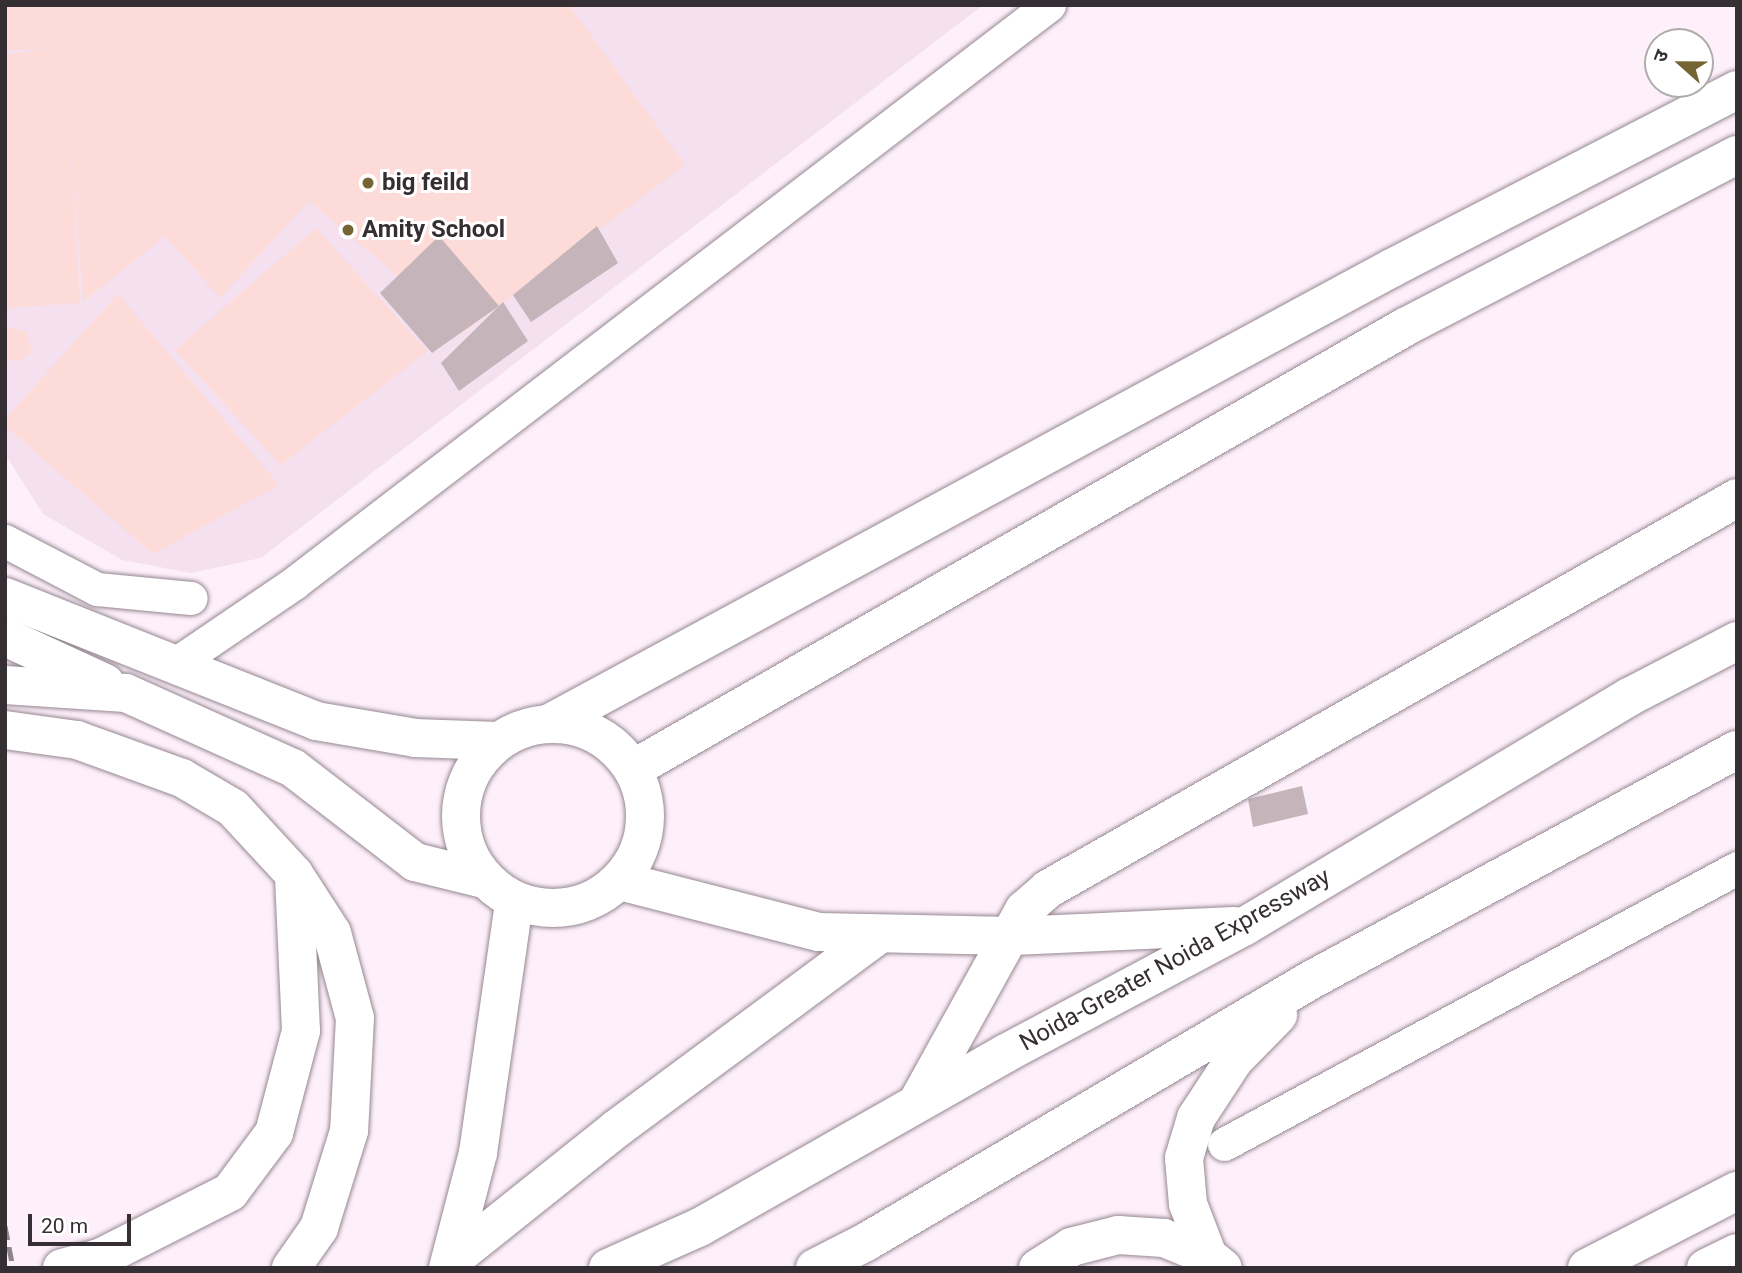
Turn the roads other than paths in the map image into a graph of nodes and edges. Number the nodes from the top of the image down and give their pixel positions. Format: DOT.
graph roads {
  1 [pos="1049,5"];
  2 [pos="1737,90"];
  3 [pos="1737,155"];
  4 [pos="1737,498"];
  5 [pos="5,541"];
  6 [pos="5,597"];
  7 [pos="191,598"];
  8 [pos="5,637"];
  9 [pos="1737,641"];
  10 [pos="175,664"];
  11 [pos="5,684"];
  12 [pos="126,693"];
  13 [pos="550,723"];
  14 [pos="5,730"];
  15 [pos="498,741"];
  16 [pos="1737,750"];
  17 [pos="634,769"];
  18 [pos="1737,868"];
  19 [pos="294,874"];
  20 [pos="483,878"];
  21 [pos="620,881"];
  22 [pos="514,902"];
  23 [pos="1245,926"];
  24 [pos="880,934"];
  25 [pos="1013,936"];
  26 [pos="1311,980"];
  27 [pos="917,1103"];
  28 [pos="1224,1144"];
  29 [pos="1737,1191"];
  30 [pos="1737,1253"];
  31 [pos="1216,1262"];
  32 [pos="450,1264"];
  33 [pos="62,1268"];
  34 [pos="291,1268"];
  35 [pos="608,1268"];
  36 [pos="814,1268"];
  37 [pos="1038,1268"];
  38 [pos="1587,1268"];
  39 [pos="1706,1268"];
  1 -- 10 [label="street"];
  2 -- 13 [label="main road"];
  3 -- 17 [label="main road"];
  4 -- 25 [label="main road"];
  5 -- 7 [label="street"];
  6 -- 10 [label="main road"];
  8 -- 12 [label="main road"];
  9 -- 23 [label="main road, Noida-Greater Noida Expressway"];
  10 -- 15 [label="main road"];
  11 -- 12 [label="main road"];
  12 -- 20 [label="main road"];
  13 -- 15 [label="main road"];
  13 -- 17 [label="main road"];
  14 -- 19 [label="main road"];
  15 -- 20 [label="main road"];
  16 -- 26 [label="main road"];
  17 -- 21 [label="main road"];
  18 -- 28 [label="street"];
  19 -- 33 [label="main road"];
  19 -- 34 [label="main road"];
  20 -- 22 [label="main road"];
  21 -- 22 [label="main road"];
  21 -- 24 [label="main road"];
  22 -- 32 [label="main road"];
  23 -- 25 [label="main road"];
  23 -- 27 [label="main road, Noida-Greater Noida Expressway"];
  24 -- 25 [label="main road"];
  24 -- 32 [label="main road"];
  25 -- 27 [label="main road"];
  26 -- 31 [label="main road"];
  26 -- 36 [label="main road"];
  27 -- 35 [label="main road, Noida-Greater Noida Expressway"];
  29 -- 38 [label="main road"];
  30 -- 39 [label="main road"];
  31 -- 37 [label="main road"];
}
